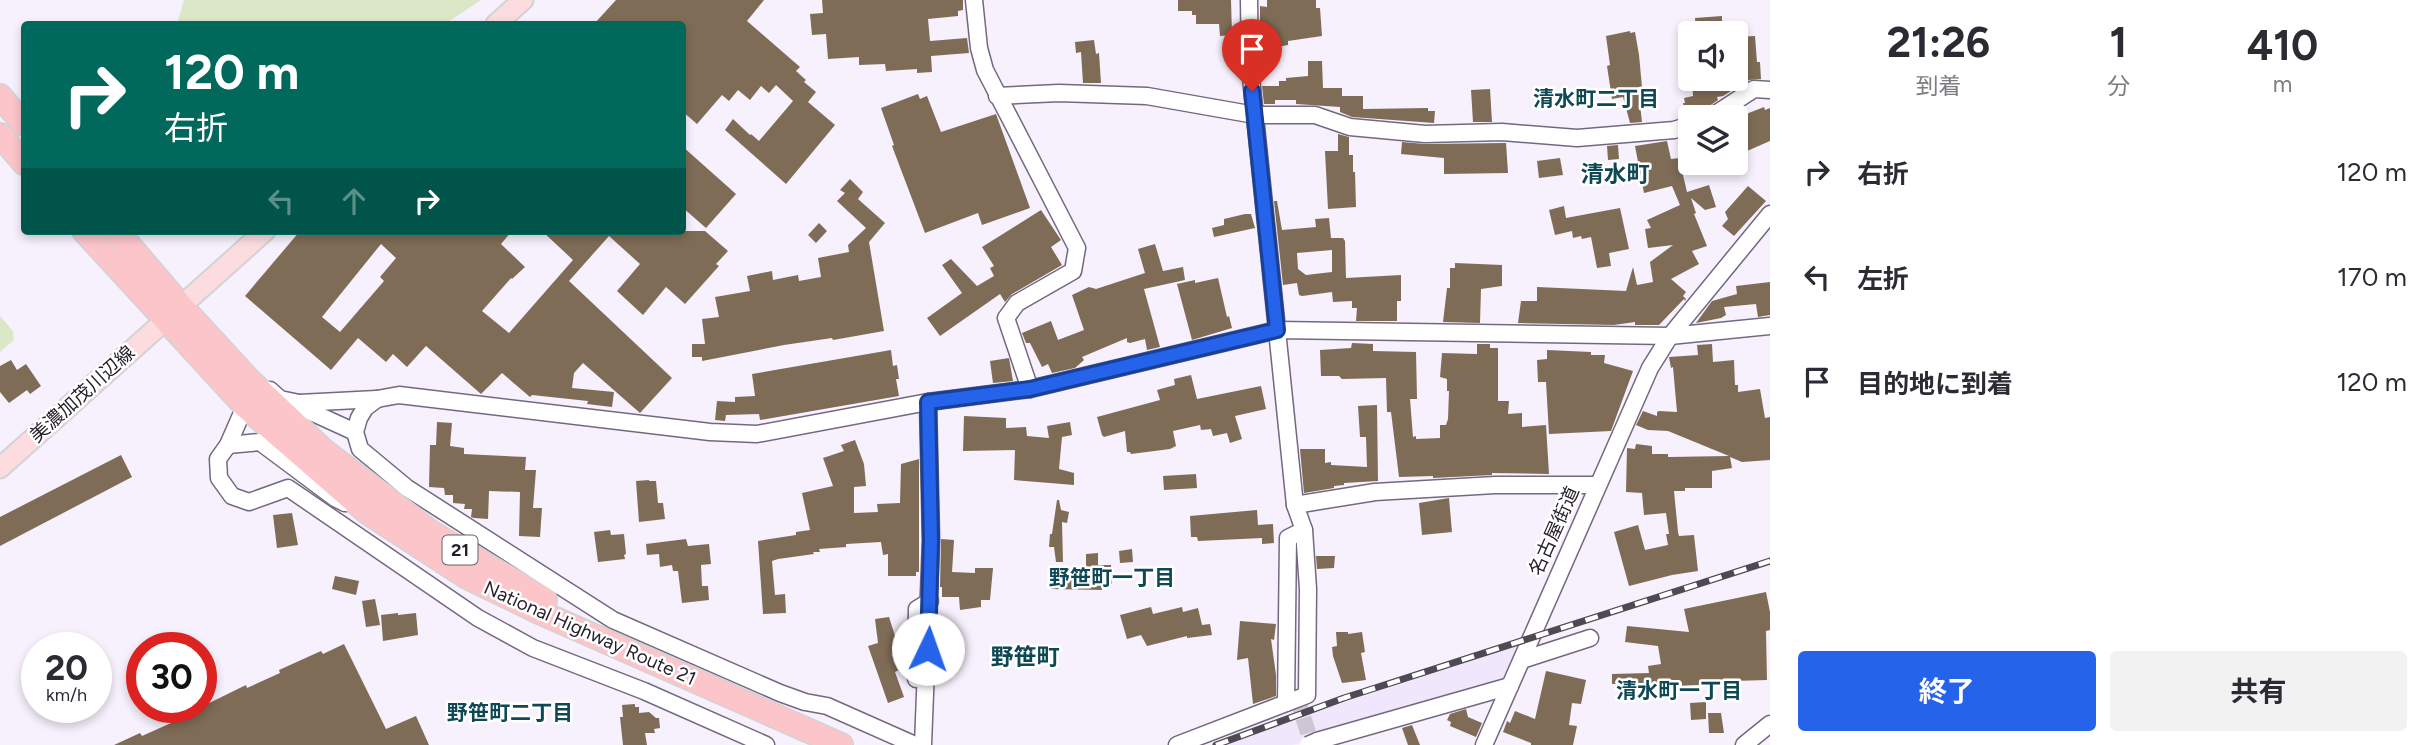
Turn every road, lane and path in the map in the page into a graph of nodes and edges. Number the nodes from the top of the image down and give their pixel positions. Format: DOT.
graph roads {
  1 [pos="523,0"];
  2 [pos="974,0"];
  3 [pos="1250,0"];
  4 [pos="499,21"];
  5 [pos="1770,90"];
  6 [pos="0,96"];
  7 [pos="997,96"];
  8 [pos="1729,105"];
  9 [pos="1255,115"];
  10 [pos="21,120"];
  11 [pos="1678,129"];
  12 [pos="0,135"];
  13 [pos="21,160"];
  14 [pos="1770,214"];
  15 [pos="87,235"];
  16 [pos="260,235"];
  17 [pos="124,239"];
  18 [pos="172,313"];
  19 [pos="1770,326"];
  20 [pos="1277,330"];
  21 [pos="1670,337"];
  22 [pos="249,380"];
  23 [pos="1030,389"];
  24 [pos="377,399"];
  25 [pos="928,402"];
  26 [pos="299,403"];
  27 [pos="245,406"];
  28 [pos="355,432"];
  29 [pos="228,445"];
  30 [pos="0,468"];
  31 [pos="1597,485"];
  32 [pos="1295,505"];
  33 [pos="367,512"];
  34 [pos="930,601"];
  35 [pos="1590,638"];
  36 [pos="1522,660"];
  37 [pos="1510,686"];
  38 [pos="770,717"];
  39 [pos="1770,724"];
  40 [pos="762,743"];
  41 [pos="1310,744"];
  42 [pos="841,745"];
  43 [pos="863,745"];
  44 [pos="915,745"];
  45 [pos="923,745"];
  46 [pos="1177,745"];
  47 [pos="1485,745"];
  48 [pos="1744,745"];
  1 -- 4 [label="main road"];
  2 -- 7 [label="street"];
  3 -- 9 [label="street"];
  5 -- 8 [label="street"];
  6 -- 10 [label="highway"];
  7 -- 9 [label="street"];
  7 -- 23 [label="street"];
  9 -- 11 [label="street"];
  9 -- 20 [label="street"];
  12 -- 13 [label="highway"];
  14 -- 21 [label="street, 名古屋街道"];
  15 -- 18 [label="highway, National Highway Route 21 / 21"];
  16 -- 18 [label="main road, 美濃加茂川辺線"];
  17 -- 18 [label="highway, National Highway Route 21 / 21"];
  18 -- 22 [label="highway, National Highway Route 21 / 21"];
  18 -- 27 [label="highway, National Highway Route 21 / 21"];
  18 -- 30 [label="main road, 美濃加茂川辺線"];
  19 -- 21 [label="street"];
  20 -- 21 [label="street"];
  20 -- 23 [label="street"];
  20 -- 32 [label="street"];
  21 -- 31 [label="street, 名古屋街道"];
  22 -- 26 [label="street"];
  22 -- 43 [label="highway, National Highway Route 21 / 21"];
  23 -- 25 [label="street"];
  24 -- 25 [label="street"];
  24 -- 26 [label="street"];
  24 -- 28 [label="street"];
  25 -- 34 [label="street"];
  26 -- 28 [label="street"];
  27 -- 29 [label="street"];
  27 -- 33 [label="highway, National Highway Route 21 / 21"];
  28 -- 44 [label="street"];
  29 -- 33 [label="street"];
  29 -- 40 [label="street"];
  31 -- 32 [label="street"];
  31 -- 36 [label="street, 名古屋街道"];
  32 -- 46 [label="street"];
  33 -- 42 [label="highway, National Highway Route 21 / 21"];
  34 -- 44 [label="street"];
  34 -- 45 [label="street"];
  35 -- 36 [label="street"];
  36 -- 37 [label="street, 名古屋街道"];
  37 -- 41 [label="street"];
  37 -- 47 [label="street, 名古屋街道"];
  38 -- 40 [label="street"];
  39 -- 48 [label="street"];
}
